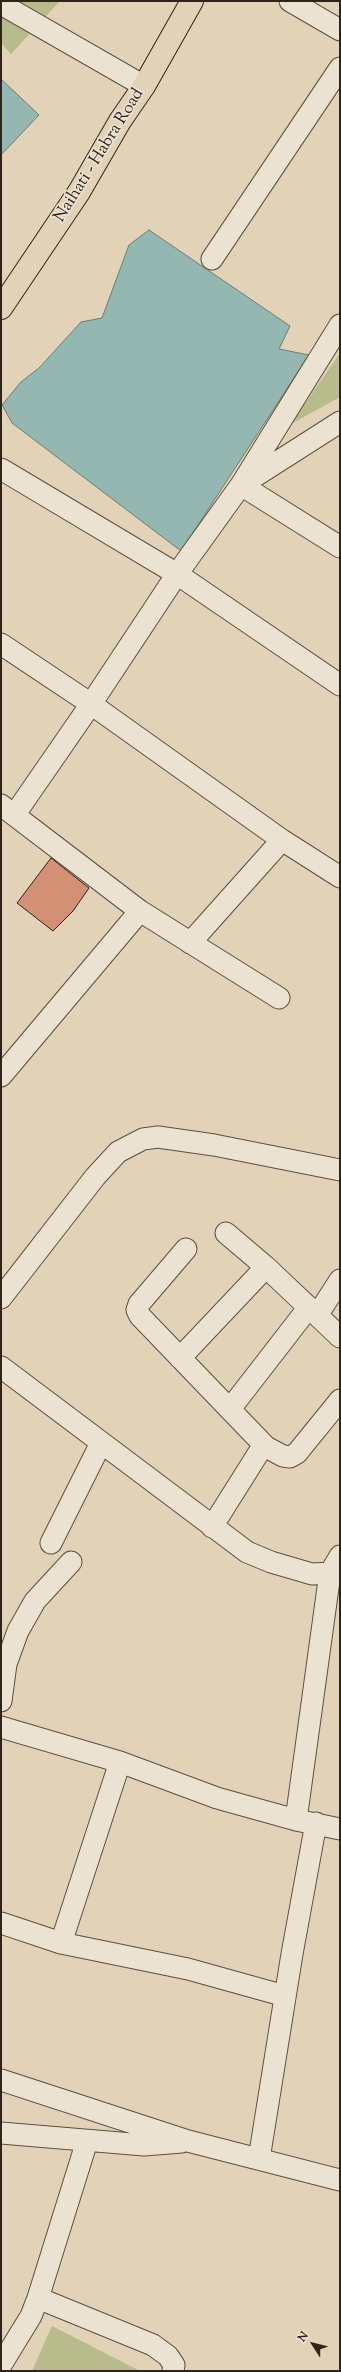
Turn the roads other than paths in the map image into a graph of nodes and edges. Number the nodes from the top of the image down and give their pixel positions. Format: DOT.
graph roads {
  1 [pos="192,1"];
  2 [pos="290,1"];
  3 [pos="1,4"];
  4 [pos="340,30"];
  5 [pos="340,68"];
  6 [pos="144,86"];
  7 [pos="212,259"];
  8 [pos="1,308"];
  9 [pos="340,325"];
  10 [pos="340,422"];
  11 [pos="1,469"];
  12 [pos="241,485"];
  13 [pos="339,545"];
  14 [pos="177,574"];
  15 [pos="1,644"];
  16 [pos="340,685"];
  17 [pos="92,704"];
  18 [pos="8,810"];
  19 [pos="282,840"];
  20 [pos="340,877"];
  21 [pos="140,911"];
  22 [pos="190,943"];
  23 [pos="279,998"];
  24 [pos="1,1076"];
  25 [pos="340,1170"];
  26 [pos="226,1233"];
  27 [pos="186,1249"];
  28 [pos="266,1267"];
  29 [pos="340,1280"];
  30 [pos="1,1298"];
  31 [pos="314,1311"];
  32 [pos="340,1337"];
  33 [pos="180,1358"];
  34 [pos="1,1367"];
  35 [pos="230,1409"];
  36 [pos="337,1412"];
  37 [pos="102,1443"];
  38 [pos="266,1447"];
  39 [pos="212,1527"];
  40 [pos="51,1543"];
  41 [pos="70,1562"];
  42 [pos="335,1564"];
  43 [pos="1,1701"];
  44 [pos="1,1727"];
  45 [pos="120,1762"];
  46 [pos="306,1822"];
  47 [pos="340,1829"];
  48 [pos="1,1924"];
  49 [pos="61,1943"];
  50 [pos="285,1996"];
  51 [pos="1,2080"];
  52 [pos="1,2133"];
  53 [pos="87,2141"];
  54 [pos="188,2141"];
  55 [pos="259,2159"];
  56 [pos="340,2180"];
  57 [pos="38,2298"];
  58 [pos="1,2364"];
  59 [pos="173,2371"];
  1 -- 6 [label="main road, Naihati - Habra Road"];
  2 -- 4 [label="street"];
  3 -- 6 [label="street"];
  5 -- 7 [label="street"];
  6 -- 8 [label="main road, Naihati - Habra Road"];
  9 -- 12 [label="street"];
  10 -- 12 [label="street"];
  11 -- 14 [label="street"];
  12 -- 13 [label="street"];
  12 -- 14 [label="street"];
  14 -- 16 [label="street"];
  14 -- 17 [label="street"];
  15 -- 17 [label="street"];
  17 -- 18 [label="street"];
  17 -- 19 [label="street"];
  18 -- 21 [label="street"];
  19 -- 20 [label="street"];
  19 -- 22 [label="street"];
  21 -- 22 [label="street"];
  21 -- 24 [label="street"];
  22 -- 23 [label="street"];
  25 -- 30 [label="street"];
  26 -- 28 [label="street"];
  27 -- 33 [label="street"];
  28 -- 31 [label="street"];
  28 -- 33 [label="street"];
  29 -- 31 [label="street"];
  31 -- 32 [label="street"];
  31 -- 35 [label="street"];
  33 -- 35 [label="street"];
  34 -- 37 [label="street"];
  35 -- 38 [label="street"];
  36 -- 38 [label="street"];
  37 -- 39 [label="street"];
  37 -- 40 [label="street"];
  38 -- 39 [label="street"];
  39 -- 42 [label="street"];
  41 -- 43 [label="street"];
  42 -- 46 [label="street"];
  44 -- 45 [label="street"];
  45 -- 46 [label="street"];
  45 -- 49 [label="street"];
  46 -- 47 [label="street"];
  46 -- 50 [label="street"];
  48 -- 49 [label="street"];
  49 -- 50 [label="street"];
  50 -- 55 [label="street"];
  51 -- 54 [label="street"];
  52 -- 53 [label="street"];
  53 -- 54 [label="street"];
  53 -- 57 [label="street"];
  54 -- 55 [label="street"];
  55 -- 56 [label="street"];
  57 -- 58 [label="street"];
  57 -- 59 [label="street"];
}
